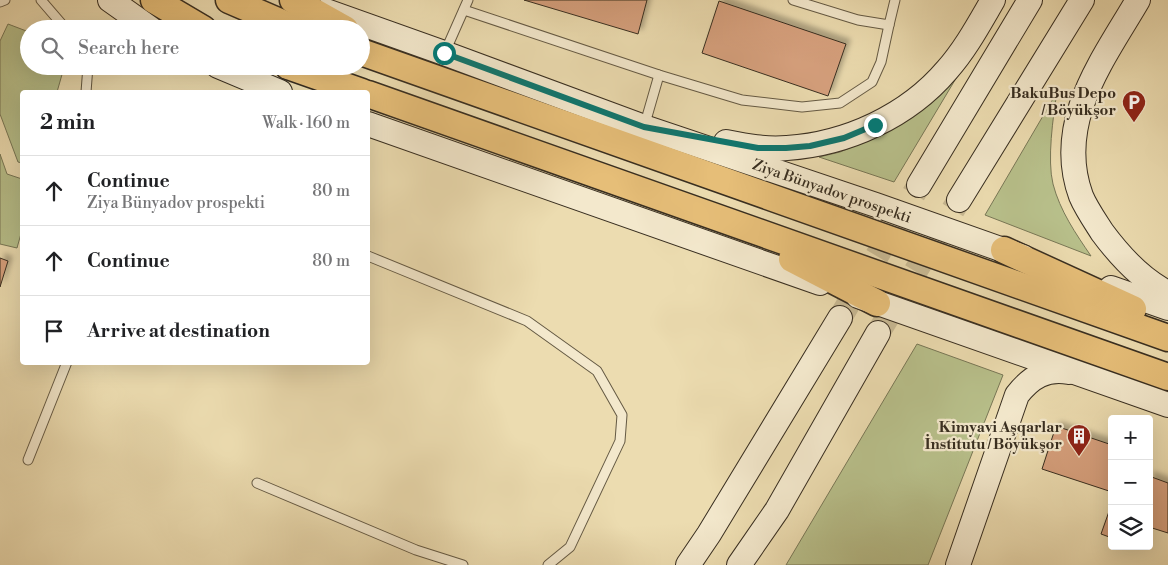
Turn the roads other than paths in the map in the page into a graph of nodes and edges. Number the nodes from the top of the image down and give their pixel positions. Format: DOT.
graph roads {
  1 [pos="6,0"];
  2 [pos="40,0"];
  3 [pos="110,0"];
  4 [pos="154,0"];
  5 [pos="229,0"];
  6 [pos="293,0"];
  7 [pos="299,0"];
  8 [pos="468,0"];
  9 [pos="793,0"];
  10 [pos="895,0"];
  11 [pos="993,0"];
  12 [pos="1030,0"];
  13 [pos="1082,0"];
  14 [pos="1138,0"];
  15 [pos="0,2"];
  16 [pos="464,10"];
  17 [pos="58,20"];
  18 [pos="138,20"];
  19 [pos="188,20"];
  20 [pos="275,20"];
  21 [pos="329,20"];
  22 [pos="350,20"];
  23 [pos="889,25"];
  24 [pos="370,27"];
  25 [pos="370,43"];
  26 [pos="444,53"];
  27 [pos="370,55"];
  28 [pos="87,75"];
  29 [pos="239,75"];
  30 [pos="314,75"];
  31 [pos="659,75"];
  32 [pos="434,78"];
  33 [pos="86,90"];
  34 [pos="275,90"];
  35 [pos="356,90"];
  36 [pos="370,95"];
  37 [pos="370,125"];
  38 [pos="644,127"];
  39 [pos="689,168"];
  40 [pos="919,185"];
  41 [pos="959,200"];
  42 [pos="876,205"];
  43 [pos="704,213"];
  44 [pos="1004,250"];
  45 [pos="370,257"];
  46 [pos="1168,294"];
  47 [pos="877,303"];
  48 [pos="1168,308"];
  49 [pos="840,318"];
  50 [pos="1168,325"];
  51 [pos="878,333"];
  52 [pos="1168,338"];
  53 [pos="66,365"];
  54 [pos="1081,374"];
  55 [pos="1168,377"];
  56 [pos="1168,405"];
  57 [pos="28,460"];
  58 [pos="257,483"];
  59 [pos="463,565"];
  60 [pos="548,565"];
  61 [pos="688,565"];
  62 [pos="739,565"];
  63 [pos="958,565"];
  1 -- 15 [label="lane"];
  2 -- 17 [label="lane"];
  3 -- 18 [label="main road"];
  4 -- 19 [label="main road"];
  5 -- 20 [label="main road"];
  6 -- 21 [label="main road"];
  7 -- 22 [label="main road, Ziya Bünyadov prospekti"];
  8 -- 16 [label="lane"];
  9 -- 23 [label="lane"];
  10 -- 23 [label="lane"];
  11 -- 38 [label="main road"];
  12 -- 40 [label="main road"];
  13 -- 41 [label="main road"];
  14 -- 46 [label="main road"];
  16 -- 26 [label="lane"];
  16 -- 31 [label="lane"];
  23 -- 31 [label="lane"];
  24 -- 26 [label="main road, Ziya Bünyadov prospekti"];
  25 -- 32 [label="main road"];
  26 -- 38 [label="main road, Ziya Bünyadov prospekti"];
  27 -- 32 [label="main road, Ziya Bünyadov prospekti"];
  28 -- 33 [label="lane"];
  29 -- 34 [label="main road"];
  30 -- 35 [label="main road"];
  31 -- 38 [label="lane"];
  32 -- 39 [label="main road, Ziya Bünyadov prospekti"];
  36 -- 43 [label="main road"];
  37 -- 47 [label="main road"];
  38 -- 42 [label="main road, Ziya Bünyadov prospekti"];
  39 -- 42 [label="main road"];
  39 -- 52 [label="main road, Ziya Bünyadov prospekti"];
  42 -- 44 [label="main road, Ziya Bünyadov prospekti"];
  43 -- 47 [label="main road"];
  43 -- 55 [label="main road"];
  44 -- 48 [label="main road, Ziya Bünyadov prospekti"];
  44 -- 50 [label="main road"];
  45 -- 60 [label="lane"];
  47 -- 54 [label="main road"];
  49 -- 61 [label="main road"];
  51 -- 62 [label="main road"];
  53 -- 57 [label="lane"];
  54 -- 56 [label="main road"];
  54 -- 63 [label="main road"];
  58 -- 59 [label="lane"];
}
